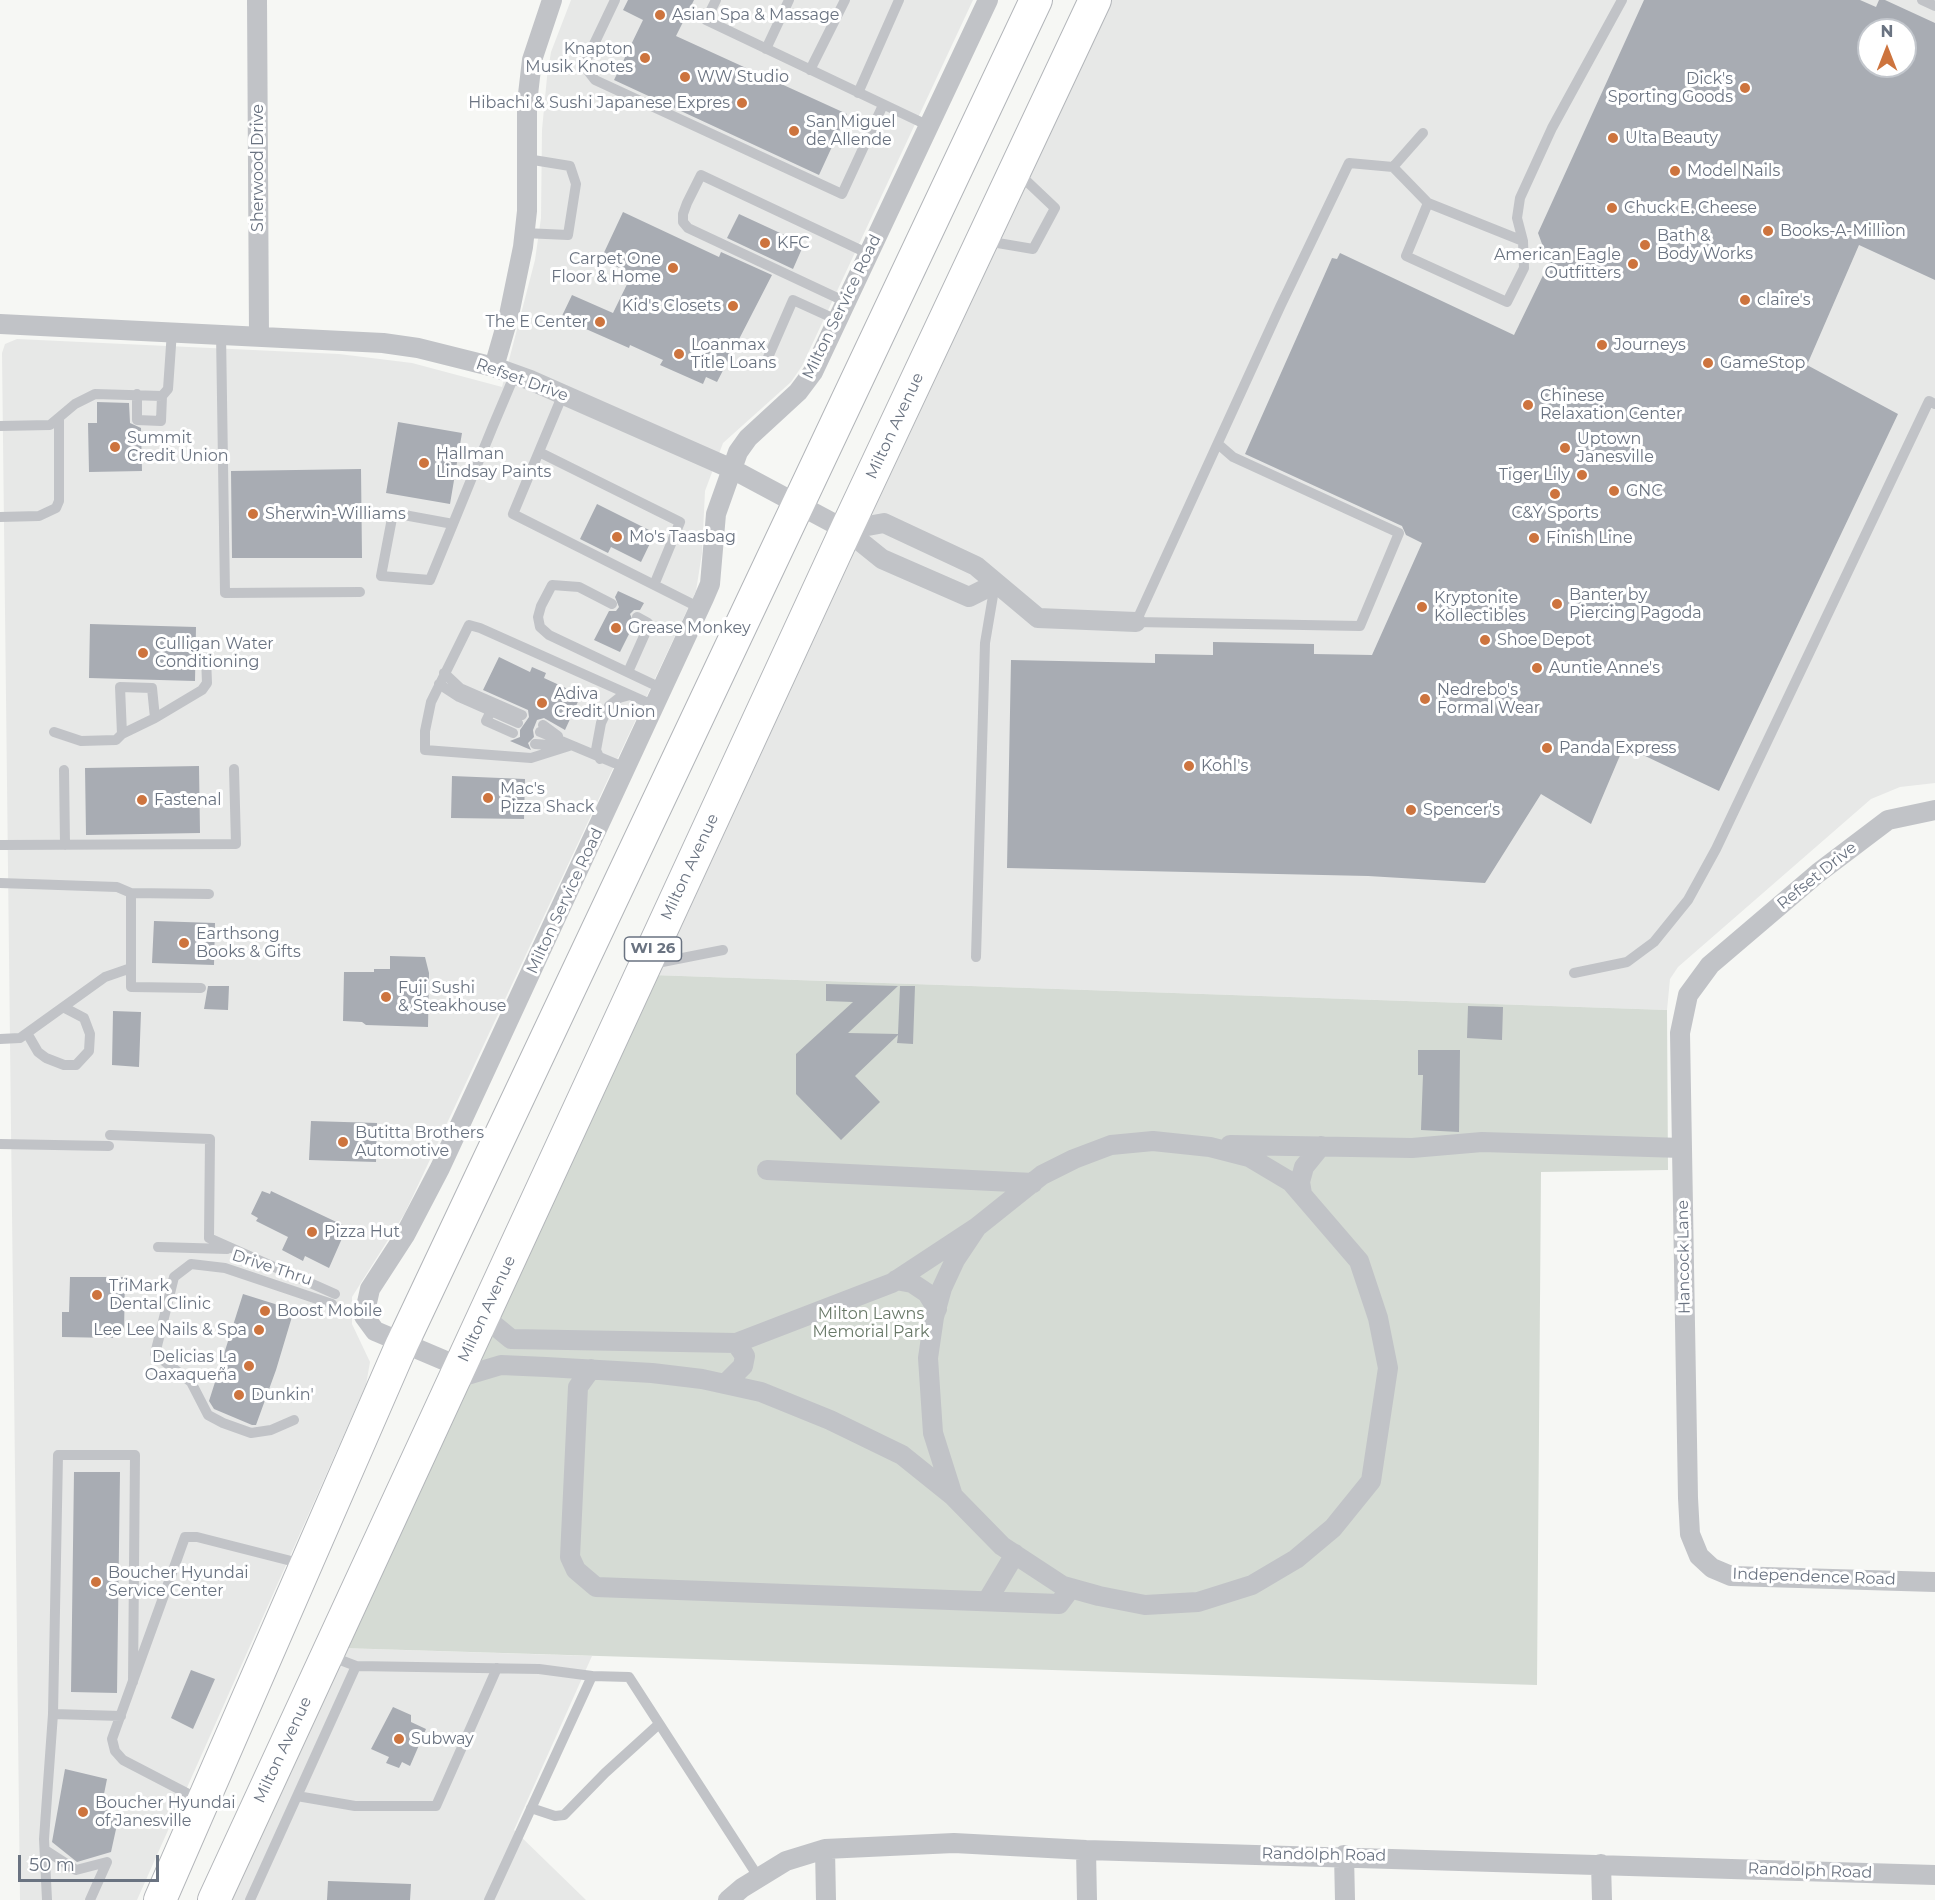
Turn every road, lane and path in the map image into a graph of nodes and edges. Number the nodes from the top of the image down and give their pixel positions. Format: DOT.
graph roads {
  1 [pos="257,0"];
  2 [pos="552,0"];
  3 [pos="615,0"];
  4 [pos="716,0"];
  5 [pos="789,0"];
  6 [pos="844,0"];
  7 [pos="899,0"];
  8 [pos="988,0"];
  9 [pos="1036,0"];
  10 [pos="1095,0"];
  11 [pos="1622,0"];
  12 [pos="1922,0"];
  13 [pos="1935,6"];
  14 [pos="766,49"];
  15 [pos="810,70"];
  16 [pos="858,93"];
  17 [pos="883,105"];
  18 [pos="929,126"];
  19 [pos="1423,133"];
  20 [pos="527,159"];
  21 [pos="1393,167"];
  22 [pos="1015,171"];
  23 [pos="1428,202"];
  24 [pos="524,233"];
  25 [pos="982,240"];
  26 [pos="1523,241"];
  27 [pos="869,254"];
  28 [pos="846,302"];
  29 [pos="837,320"];
  30 [pos="0,324"];
  31 [pos="172,331"];
  32 [pos="221,333"];
  33 [pos="260,335"];
  34 [pos="766,362"];
  35 [pos="494,367"];
  36 [pos="515,374"];
  37 [pos="137,394"];
  38 [pos="563,394"];
  39 [pos="162,396"];
  40 [pos="1935,404"];
  41 [pos="59,418"];
  42 [pos="0,426"];
  43 [pos="1218,444"];
  44 [pos="539,452"];
  45 [pos="732,469"];
  46 [pos="798,504"];
  47 [pos="0,517"];
  48 [pos="453,524"];
  49 [pos="846,530"];
  50 [pos="995,584"];
  51 [pos="654,585"];
  52 [pos="360,592"];
  53 [pos="612,604"];
  54 [pos="700,608"];
  55 [pos="637,617"];
  56 [pos="1136,622"];
  57 [pos="206,658"];
  58 [pos="628,672"];
  59 [pos="444,674"];
  60 [pos="439,684"];
  61 [pos="631,695"];
  62 [pos="659,697"];
  63 [pos="491,711"];
  64 [pos="155,718"];
  65 [pos="542,728"];
  66 [pos="54,732"];
  67 [pos="122,734"];
  68 [pos="513,734"];
  69 [pos="534,744"];
  70 [pos="570,746"];
  71 [pos="600,759"];
  72 [pos="626,768"];
  73 [pos="234,769"];
  74 [pos="64,770"];
  75 [pos="1935,810"];
  76 [pos="65,844"];
  77 [pos="0,845"];
  78 [pos="0,883"];
  79 [pos="131,893"];
  80 [pos="209,894"];
  81 [pos="723,950"];
  82 [pos="976,957"];
  83 [pos="645,965"];
  84 [pos="1710,965"];
  85 [pos="130,968"];
  86 [pos="1574,973"];
  87 [pos="201,988"];
  88 [pos="85,992"];
  89 [pos="63,1007"];
  90 [pos="84,1018"];
  91 [pos="27,1033"];
  92 [pos="0,1039"];
  93 [pos="0,1144"];
  94 [pos="1186,1144"];
  95 [pos="1322,1146"];
  96 [pos="1682,1148"];
  97 [pos="767,1170"];
  98 [pos="1033,1183"];
  99 [pos="1302,1194"];
  100 [pos="977,1227"];
  101 [pos="158,1247"];
  102 [pos="233,1249"];
  103 [pos="896,1280"];
  104 [pos="937,1309"];
  105 [pos="483,1316"];
  106 [pos="736,1343"];
  107 [pos="402,1344"];
  108 [pos="546,1367"];
  109 [pos="591,1370"];
  110 [pos="457,1373"];
  111 [pos="725,1384"];
  112 [pos="578,1387"];
  113 [pos="294,1420"];
  114 [pos="953,1496"];
  115 [pos="1015,1554"];
  116 [pos="1699,1556"];
  117 [pos="306,1564"];
  118 [pos="1935,1582"];
  119 [pos="1071,1588"];
  120 [pos="987,1602"];
  121 [pos="327,1654"];
  122 [pos="356,1666"];
  123 [pos="496,1668"];
  124 [pos="592,1676"];
  125 [pos="133,1682"];
  126 [pos="53,1714"];
  127 [pos="121,1716"];
  128 [pos="659,1724"];
  129 [pos="297,1796"];
  130 [pos="203,1802"];
  131 [pos="531,1808"];
  132 [pos="825,1849"];
  133 [pos="45,1850"];
  134 [pos="1086,1850"];
  135 [pos="1344,1856"];
  136 [pos="1601,1864"];
  137 [pos="1935,1875"];
  138 [pos="759,1878"];
  139 [pos="47,1900"];
  140 [pos="90,1900"];
  141 [pos="160,1900"];
  142 [pos="214,1900"];
  143 [pos="250,1900"];
  144 [pos="489,1900"];
  145 [pos="728,1900"];
  146 [pos="826,1900"];
  147 [pos="1087,1900"];
  148 [pos="1345,1900"];
  149 [pos="1602,1900"];
  1 -- 33 [label="street, Sherwood Drive"];
  2 -- 20 [label="street"];
  3 -- 17 [label="lane"];
  4 -- 14 [label="lane"];
  5 -- 14 [label="lane"];
  6 -- 15 [label="lane"];
  7 -- 16 [label="lane"];
  8 -- 18 [label="street, Milton Service Road"];
  9 -- 46 [label="main road"];
  10 -- 22 [label="main road, Milton Avenue / WI 26"];
  11 -- 26 [label="lane"];
  12 -- 13 [label="lane"];
  14 -- 15 [label="lane"];
  15 -- 16 [label="lane"];
  16 -- 17 [label="lane"];
  17 -- 18 [label="lane"];
  18 -- 27 [label="street, Milton Service Road"];
  19 -- 21 [label="lane"];
  20 -- 24 [label="street"];
  20 -- 24 [label="lane"];
  21 -- 23 [label="lane"];
  21 -- 43 [label="lane"];
  22 -- 25 [label="main road, Milton Avenue / WI 26"];
  22 -- 25 [label="lane"];
  23 -- 26 [label="lane"];
  23 -- 26 [label="lane"];
  24 -- 35 [label="street"];
  25 -- 49 [label="main road, Milton Avenue / WI 26"];
  27 -- 28 [label="street, Milton Service Road"];
  27 -- 28 [label="lane"];
  28 -- 29 [label="street, Milton Service Road"];
  29 -- 34 [label="lane"];
  29 -- 45 [label="street, Milton Service Road"];
  30 -- 31 [label="street, Refset Drive"];
  31 -- 32 [label="street, Refset Drive"];
  31 -- 39 [label="lane"];
  32 -- 33 [label="street, Refset Drive"];
  32 -- 52 [label="lane"];
  33 -- 35 [label="street, Refset Drive"];
  35 -- 36 [label="street, Refset Drive"];
  36 -- 38 [label="street, Refset Drive"];
  36 -- 48 [label="lane"];
  37 -- 39 [label="lane"];
  37 -- 39 [label="lane"];
  37 -- 41 [label="lane"];
  38 -- 44 [label="lane"];
  38 -- 45 [label="street, Refset Drive"];
  40 -- 86 [label="lane"];
  41 -- 42 [label="lane"];
  41 -- 47 [label="lane"];
  43 -- 56 [label="lane"];
  43 -- 56 [label="lane"];
  44 -- 51 [label="lane"];
  44 -- 51 [label="lane"];
  45 -- 46 [label="street, Refset Drive"];
  45 -- 54 [label="street, Milton Service Road"];
  46 -- 49 [label="street, Refset Drive"];
  46 -- 107 [label="main road"];
  48 -- 48 [label="lane"];
  49 -- 50 [label="street"];
  49 -- 50 [label="street, Refset Drive"];
  49 -- 83 [label="main road, Milton Avenue / WI 26"];
  50 -- 56 [label="street"];
  50 -- 82 [label="lane"];
  51 -- 54 [label="lane"];
  53 -- 58 [label="lane"];
  54 -- 62 [label="street, Milton Service Road"];
  55 -- 58 [label="lane"];
  57 -- 64 [label="lane"];
  58 -- 62 [label="lane"];
  59 -- 60 [label="lane"];
  59 -- 61 [label="lane"];
  59 -- 63 [label="lane"];
  60 -- 63 [label="lane"];
  60 -- 70 [label="lane"];
  61 -- 62 [label="lane"];
  61 -- 71 [label="lane"];
  62 -- 72 [label="street, Milton Service Road"];
  63 -- 68 [label="lane"];
  64 -- 67 [label="lane"];
  64 -- 67 [label="lane"];
  65 -- 70 [label="lane"];
  66 -- 67 [label="lane"];
  69 -- 70 [label="lane"];
  70 -- 71 [label="lane"];
  71 -- 72 [label="lane"];
  72 -- 107 [label="street, Milton Service Road"];
  73 -- 76 [label="lane"];
  74 -- 76 [label="lane"];
  75 -- 84 [label="street, Refset Drive"];
  76 -- 77 [label="lane"];
  78 -- 79 [label="lane"];
  79 -- 80 [label="lane"];
  79 -- 85 [label="lane"];
  81 -- 83 [label="lane"];
  83 -- 105 [label="main road, Milton Avenue / WI 26"];
  84 -- 96 [label="street, Hancock Lane"];
  85 -- 87 [label="lane"];
  85 -- 88 [label="lane"];
  88 -- 89 [label="lane"];
  88 -- 90 [label="lane"];
  89 -- 90 [label="lane"];
  89 -- 91 [label="lane"];
  90 -- 91 [label="lane"];
  91 -- 92 [label="lane"];
  93 -- 102 [label="lane"];
  94 -- 95 [label="street"];
  94 -- 98 [label="street"];
  94 -- 99 [label="street"];
  95 -- 96 [label="street"];
  95 -- 99 [label="street"];
  96 -- 116 [label="street, Hancock Lane"];
  97 -- 98 [label="street"];
  98 -- 100 [label="street"];
  99 -- 119 [label="street"];
  100 -- 103 [label="street"];
  100 -- 104 [label="street"];
  101 -- 102 [label="lane"];
  102 -- 113 [label="lane, Drive Thru"];
  103 -- 104 [label="street"];
  103 -- 106 [label="street"];
  104 -- 114 [label="street"];
  105 -- 106 [label="street"];
  105 -- 110 [label="main road, Milton Avenue / WI 26"];
  106 -- 111 [label="street"];
  107 -- 110 [label="street, Milton Service Road"];
  107 -- 117 [label="main road"];
  108 -- 109 [label="street"];
  108 -- 110 [label="street"];
  108 -- 112 [label="street"];
  109 -- 111 [label="street"];
  109 -- 112 [label="street"];
  110 -- 121 [label="main road, Milton Avenue / WI 26"];
  111 -- 114 [label="street"];
  112 -- 120 [label="street"];
  114 -- 115 [label="street"];
  115 -- 119 [label="street"];
  115 -- 120 [label="street"];
  116 -- 118 [label="street, Independence Road"];
  117 -- 125 [label="lane"];
  117 -- 130 [label="main road"];
  119 -- 120 [label="street"];
  121 -- 122 [label="lane"];
  121 -- 142 [label="main road, Milton Avenue / WI 26"];
  122 -- 123 [label="lane"];
  122 -- 129 [label="lane"];
  123 -- 124 [label="lane"];
  123 -- 129 [label="lane"];
  124 -- 128 [label="lane"];
  124 -- 131 [label="lane"];
  125 -- 126 [label="lane"];
  125 -- 127 [label="lane"];
  126 -- 127 [label="lane"];
  126 -- 133 [label="lane"];
  127 -- 130 [label="lane"];
  128 -- 131 [label="lane"];
  128 -- 138 [label="lane"];
  129 -- 143 [label="lane"];
  130 -- 141 [label="main road"];
  131 -- 144 [label="lane"];
  132 -- 134 [label="street, Randolph Road"];
  132 -- 138 [label="street, Randolph Road"];
  132 -- 146 [label="street"];
  133 -- 139 [label="lane"];
  133 -- 140 [label="lane"];
  134 -- 135 [label="street, Randolph Road"];
  134 -- 147 [label="street"];
  135 -- 136 [label="street, Randolph Road"];
  135 -- 148 [label="street"];
  136 -- 137 [label="street, Randolph Road"];
  136 -- 149 [label="street"];
  138 -- 145 [label="street, Randolph Road"];
}
